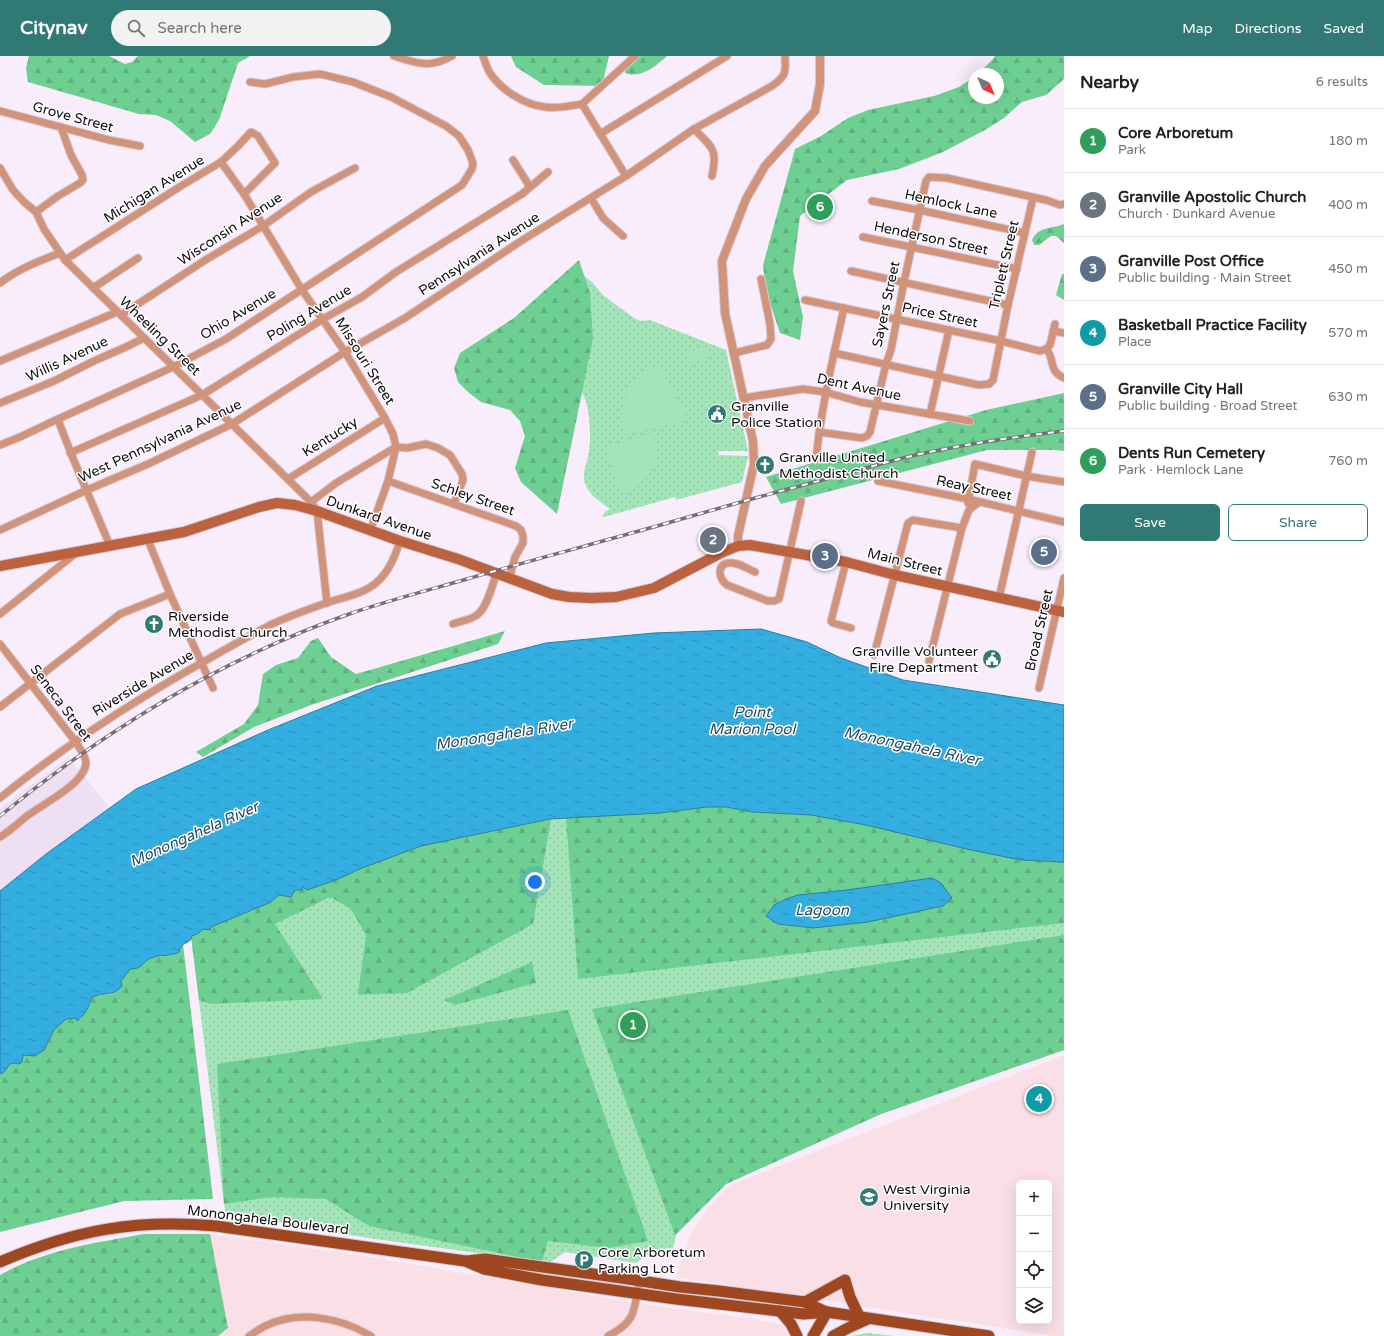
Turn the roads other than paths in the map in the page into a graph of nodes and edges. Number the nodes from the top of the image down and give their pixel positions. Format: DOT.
graph roads {
  1 [pos="394,56"];
  2 [pos="452,56"];
  3 [pos="483,56"];
  4 [pos="635,56"];
  5 [pos="727,56"];
  6 [pos="784,56"];
  7 [pos="820,56"];
  8 [pos="250,82"];
  9 [pos="582,104"];
  10 [pos="0,111"];
  11 [pos="61,127"];
  12 [pos="694,129"];
  13 [pos="600,134"];
  14 [pos="140,146"];
  15 [pos="513,160"];
  16 [pos="221,162"];
  17 [pos="0,168"];
  18 [pos="355,168"];
  19 [pos="548,172"];
  20 [pos="626,176"];
  21 [pos="712,176"];
  22 [pos="530,187"];
  23 [pos="244,194"];
  24 [pos="591,198"];
  25 [pos="1033,198"];
  26 [pos="872,201"];
  27 [pos="1064,204"];
  28 [pos="919,210"];
  29 [pos="36,212"];
  30 [pos="263,226"];
  31 [pos="1025,234"];
  32 [pos="623,236"];
  33 [pos="863,238"];
  34 [pos="911,247"];
  35 [pos="60,253"];
  36 [pos="138,258"];
  37 [pos="65,260"];
  38 [pos="1017,269"];
  39 [pos="851,271"];
  40 [pos="761,279"];
  41 [pos="0,282"];
  42 [pos="904,282"];
  43 [pos="93,288"];
  44 [pos="302,290"];
  45 [pos="805,300"];
  46 [pos="1008,305"];
  47 [pos="844,308"];
  48 [pos="119,314"];
  49 [pos="323,319"];
  50 [pos="897,319"];
  51 [pos="949,330"];
  52 [pos="1064,333"];
  53 [pos="144,338"];
  54 [pos="1001,341"];
  55 [pos="1046,349"];
  56 [pos="346,352"];
  57 [pos="734,353"];
  58 [pos="834,353"];
  59 [pos="0,361"];
  60 [pos="886,364"];
  61 [pos="173,367"];
  62 [pos="938,376"];
  63 [pos="1064,378"];
  64 [pos="825,392"];
  65 [pos="202,395"];
  66 [pos="743,398"];
  67 [pos="0,403"];
  68 [pos="877,404"];
  69 [pos="930,414"];
  70 [pos="385,418"];
  71 [pos="58,419"];
  72 [pos="970,421"];
  73 [pos="232,424"];
  74 [pos="819,432"];
  75 [pos="0,445"];
  76 [pos="396,447"];
  77 [pos="1032,452"];
  78 [pos="70,453"];
  79 [pos="816,460"];
  80 [pos="1026,476"];
  81 [pos="288,479"];
  82 [pos="388,481"];
  83 [pos="878,481"];
  84 [pos="1064,482"];
  85 [pos="87,490"];
  86 [pos="968,499"];
  87 [pos="801,501"];
  88 [pos="311,502"];
  89 [pos="979,502"];
  90 [pos="454,504"];
  91 [pos="968,510"];
  92 [pos="317,511"];
  93 [pos="1019,511"];
  94 [pos="1064,522"];
  95 [pos="962,528"];
  96 [pos="0,530"];
  97 [pos="370,530"];
  98 [pos="148,540"];
  99 [pos="400,541"];
  100 [pos="110,546"];
  101 [pos="738,546"];
  102 [pos="790,552"];
  103 [pos="76,553"];
  104 [pos="716,555"];
  105 [pos="846,562"];
  106 [pos="723,565"];
  107 [pos="0,566"];
  108 [pos="755,572"];
  109 [pos="496,574"];
  110 [pos="895,575"];
  111 [pos="1064,578"];
  112 [pos="509,579"];
  113 [pos="948,587"];
  114 [pos="170,594"];
  115 [pos="999,598"];
  116 [pos="327,603"];
  117 [pos="1061,611"];
  118 [pos="0,614"];
  119 [pos="453,624"];
  120 [pos="851,628"];
  121 [pos="0,644"];
  122 [pos="874,655"];
  123 [pos="929,661"];
  124 [pos="202,663"];
  125 [pos="30,684"];
  126 [pos="213,688"];
  127 [pos="1039,688"];
  128 [pos="0,707"];
  129 [pos="74,741"];
  130 [pos="1,796"];
  131 [pos="0,837"];
  132 [pos="0,1262"];
  133 [pos="465,1262"];
  134 [pos="639,1281"];
  135 [pos="637,1293"];
  136 [pos="805,1302"];
  137 [pos="780,1311"];
  138 [pos="827,1312"];
  139 [pos="864,1317"];
  140 [pos="249,1336"];
  141 [pos="371,1336"];
  142 [pos="608,1336"];
  143 [pos="797,1336"];
  144 [pos="813,1336"];
  145 [pos="833,1336"];
  146 [pos="989,1336"];
  1 -- 2 [label="street"];
  3 -- 9 [label="street"];
  4 -- 9 [label="street"];
  5 -- 13 [label="street"];
  6 -- 12 [label="street"];
  7 -- 57 [label="street"];
  8 -- 44 [label="street, Ohio Avenue"];
  9 -- 13 [label="street"];
  10 -- 11 [label="street, Grove Street"];
  11 -- 14 [label="street, Grove Street"];
  11 -- 29 [label="street"];
  12 -- 20 [label="street"];
  12 -- 21 [label="street"];
  13 -- 20 [label="street"];
  15 -- 22 [label="street"];
  16 -- 23 [label="street, Missouri Street"];
  16 -- 23 [label="street, Michigan Avenue"];
  16 -- 37 [label="street, Michigan Avenue"];
  17 -- 29 [label="street, Wheeling Street"];
  18 -- 30 [label="street, Wisconsin Avenue"];
  19 -- 22 [label="street, Poling Avenue"];
  20 -- 24 [label="street, Pennsylvania Avenue"];
  22 -- 49 [label="street, Poling Avenue"];
  23 -- 30 [label="street, Missouri Street"];
  24 -- 32 [label="street"];
  24 -- 56 [label="street, Pennsylvania Avenue"];
  25 -- 27 [label="street"];
  25 -- 28 [label="street, Sayers Street"];
  25 -- 31 [label="street, Triplett Street"];
  26 -- 28 [label="street, Hemlock Lane"];
  28 -- 31 [label="street, Hemlock Lane"];
  28 -- 34 [label="street, Sayers Street"];
  29 -- 35 [label="street, Wheeling Street"];
  30 -- 44 [label="street, Missouri Street"];
  30 -- 48 [label="street, Wisconsin Avenue"];
  31 -- 38 [label="street, Triplett Street"];
  33 -- 34 [label="street, Henderson Street"];
  34 -- 38 [label="street, Henderson Street"];
  34 -- 42 [label="street, Sayers Street"];
  35 -- 37 [label="street, Wheeling Street"];
  35 -- 41 [label="street"];
  36 -- 43 [label="street"];
  37 -- 43 [label="street, Wheeling Street"];
  38 -- 46 [label="street, Triplett Street"];
  39 -- 42 [label="street"];
  40 -- 57 [label="street"];
  42 -- 46 [label="street"];
  42 -- 50 [label="street, Sayers Street"];
  43 -- 48 [label="street, Wheeling Street"];
  44 -- 49 [label="street, Missouri Street"];
  44 -- 61 [label="street, Ohio Avenue"];
  45 -- 47 [label="street, Price Street"];
  46 -- 54 [label="street, Triplett Street"];
  47 -- 50 [label="street, Price Street"];
  47 -- 58 [label="street"];
  48 -- 53 [label="street, Wheeling Street"];
  48 -- 59 [label="street, Wisconsin Avenue"];
  49 -- 56 [label="street, Missouri Street"];
  49 -- 65 [label="street, Poling Avenue"];
  50 -- 51 [label="street, Price Street"];
  50 -- 60 [label="street, Sayers Street"];
  51 -- 54 [label="street, Price Street"];
  51 -- 62 [label="street"];
  52 -- 55 [label="street"];
  53 -- 61 [label="street, Wheeling Street"];
  53 -- 67 [label="street, Willis Avenue"];
  54 -- 55 [label="street, Price Street"];
  54 -- 62 [label="street, Triplett Street"];
  55 -- 63 [label="street"];
  56 -- 70 [label="street, Missouri Street"];
  56 -- 73 [label="street, West Pennsylvania Avenue"];
  57 -- 66 [label="street"];
  58 -- 60 [label="street"];
  58 -- 64 [label="street"];
  60 -- 62 [label="street"];
  60 -- 68 [label="street, Sayers Street"];
  61 -- 65 [label="street, Wheeling Street"];
  61 -- 71 [label="street, Ohio Avenue"];
  62 -- 69 [label="street"];
  64 -- 66 [label="street, Dent Avenue"];
  64 -- 68 [label="street, Dent Avenue"];
  64 -- 74 [label="street"];
  65 -- 73 [label="street, Wheeling Street"];
  65 -- 78 [label="street, Poling Avenue"];
  66 -- 101 [label="street"];
  68 -- 69 [label="street, Dent Avenue"];
  68 -- 74 [label="street, Sayers Street"];
  69 -- 72 [label="street, Dent Avenue"];
  70 -- 76 [label="street, Missouri Street"];
  70 -- 81 [label="street, Kentucky"];
  71 -- 75 [label="street, Ohio Avenue"];
  71 -- 78 [label="street"];
  73 -- 81 [label="street, Wheeling Street"];
  73 -- 85 [label="street, West Pennsylvania Avenue"];
  74 -- 79 [label="street"];
  76 -- 82 [label="street"];
  76 -- 88 [label="street"];
  76 -- 90 [label="street"];
  77 -- 80 [label="street"];
  78 -- 85 [label="street"];
  80 -- 84 [label="street"];
  80 -- 86 [label="street"];
  80 -- 93 [label="street"];
  81 -- 88 [label="street, Wheeling Street"];
  82 -- 90 [label="street, Schley Street"];
  82 -- 97 [label="street"];
  83 -- 86 [label="street, Reay Street"];
  85 -- 96 [label="street, West Pennsylvania Avenue"];
  85 -- 100 [label="street"];
  86 -- 89 [label="street, Reay Street"];
  86 -- 91 [label="street"];
  87 -- 102 [label="street"];
  88 -- 92 [label="street, Wheeling Street"];
  89 -- 91 [label="street"];
  89 -- 93 [label="street, Reay Street"];
  90 -- 112 [label="street, Schley Street"];
  91 -- 95 [label="street"];
  92 -- 97 [label="main road, Dunkard Avenue"];
  92 -- 98 [label="main road, Dunkard Avenue"];
  92 -- 116 [label="street"];
  93 -- 94 [label="street, Reay Street"];
  93 -- 115 [label="street"];
  95 -- 110 [label="street"];
  95 -- 113 [label="street"];
  97 -- 99 [label="main road, Dunkard Avenue"];
  98 -- 100 [label="main road, Dunkard Avenue"];
  98 -- 114 [label="street"];
  99 -- 109 [label="main road, Dunkard Avenue"];
  99 -- 116 [label="street, Riverside Avenue"];
  100 -- 103 [label="main road, Dunkard Avenue"];
  101 -- 102 [label="main road, Main Street"];
  101 -- 104 [label="main road, Dunkard Avenue"];
  102 -- 105 [label="main road, Main Street"];
  102 -- 106 [label="street"];
  103 -- 107 [label="main road, Dunkard Avenue"];
  103 -- 118 [label="street"];
  104 -- 106 [label="street"];
  104 -- 112 [label="main road, Dunkard Avenue"];
  105 -- 110 [label="main road, Main Street"];
  105 -- 120 [label="street"];
  106 -- 108 [label="street"];
  109 -- 112 [label="main road, Dunkard Avenue"];
  109 -- 119 [label="street"];
  110 -- 113 [label="main road, Main Street"];
  110 -- 122 [label="street"];
  111 -- 117 [label="street, Broad Street"];
  113 -- 115 [label="main road, Main Street"];
  113 -- 123 [label="street"];
  114 -- 124 [label="street"];
  114 -- 125 [label="street"];
  115 -- 117 [label="main road, Main Street"];
  116 -- 124 [label="street, Riverside Avenue"];
  117 -- 127 [label="street, Broad Street"];
  121 -- 125 [label="street, Seneca Street"];
  124 -- 126 [label="street"];
  124 -- 129 [label="street, Riverside Avenue"];
  125 -- 128 [label="street"];
  125 -- 129 [label="street, Seneca Street"];
  129 -- 130 [label="street, Riverside Avenue"];
  129 -- 131 [label="street, Seneca Street"];
  132 -- 133 [label="main road, Monongahela Boulevard"];
  133 -- 134 [label="main road, Monongahela Boulevard"];
  133 -- 135 [label="main road, Monongahela Boulevard"];
  134 -- 135 [label="street"];
  134 -- 136 [label="main road, Monongahela Boulevard"];
  135 -- 137 [label="main road, Monongahela Boulevard"];
  135 -- 142 [label="street"];
  136 -- 138 [label="main road, Monongahela Boulevard"];
  136 -- 139 [label="main road"];
  137 -- 138 [label="main road, Monongahela Boulevard"];
  137 -- 143 [label="main road"];
  138 -- 139 [label="main road, Monongahela Boulevard"];
  138 -- 144 [label="main road"];
  139 -- 145 [label="main road"];
  139 -- 146 [label="main road, Monongahela Boulevard"];
  140 -- 141 [label="street"];
}
